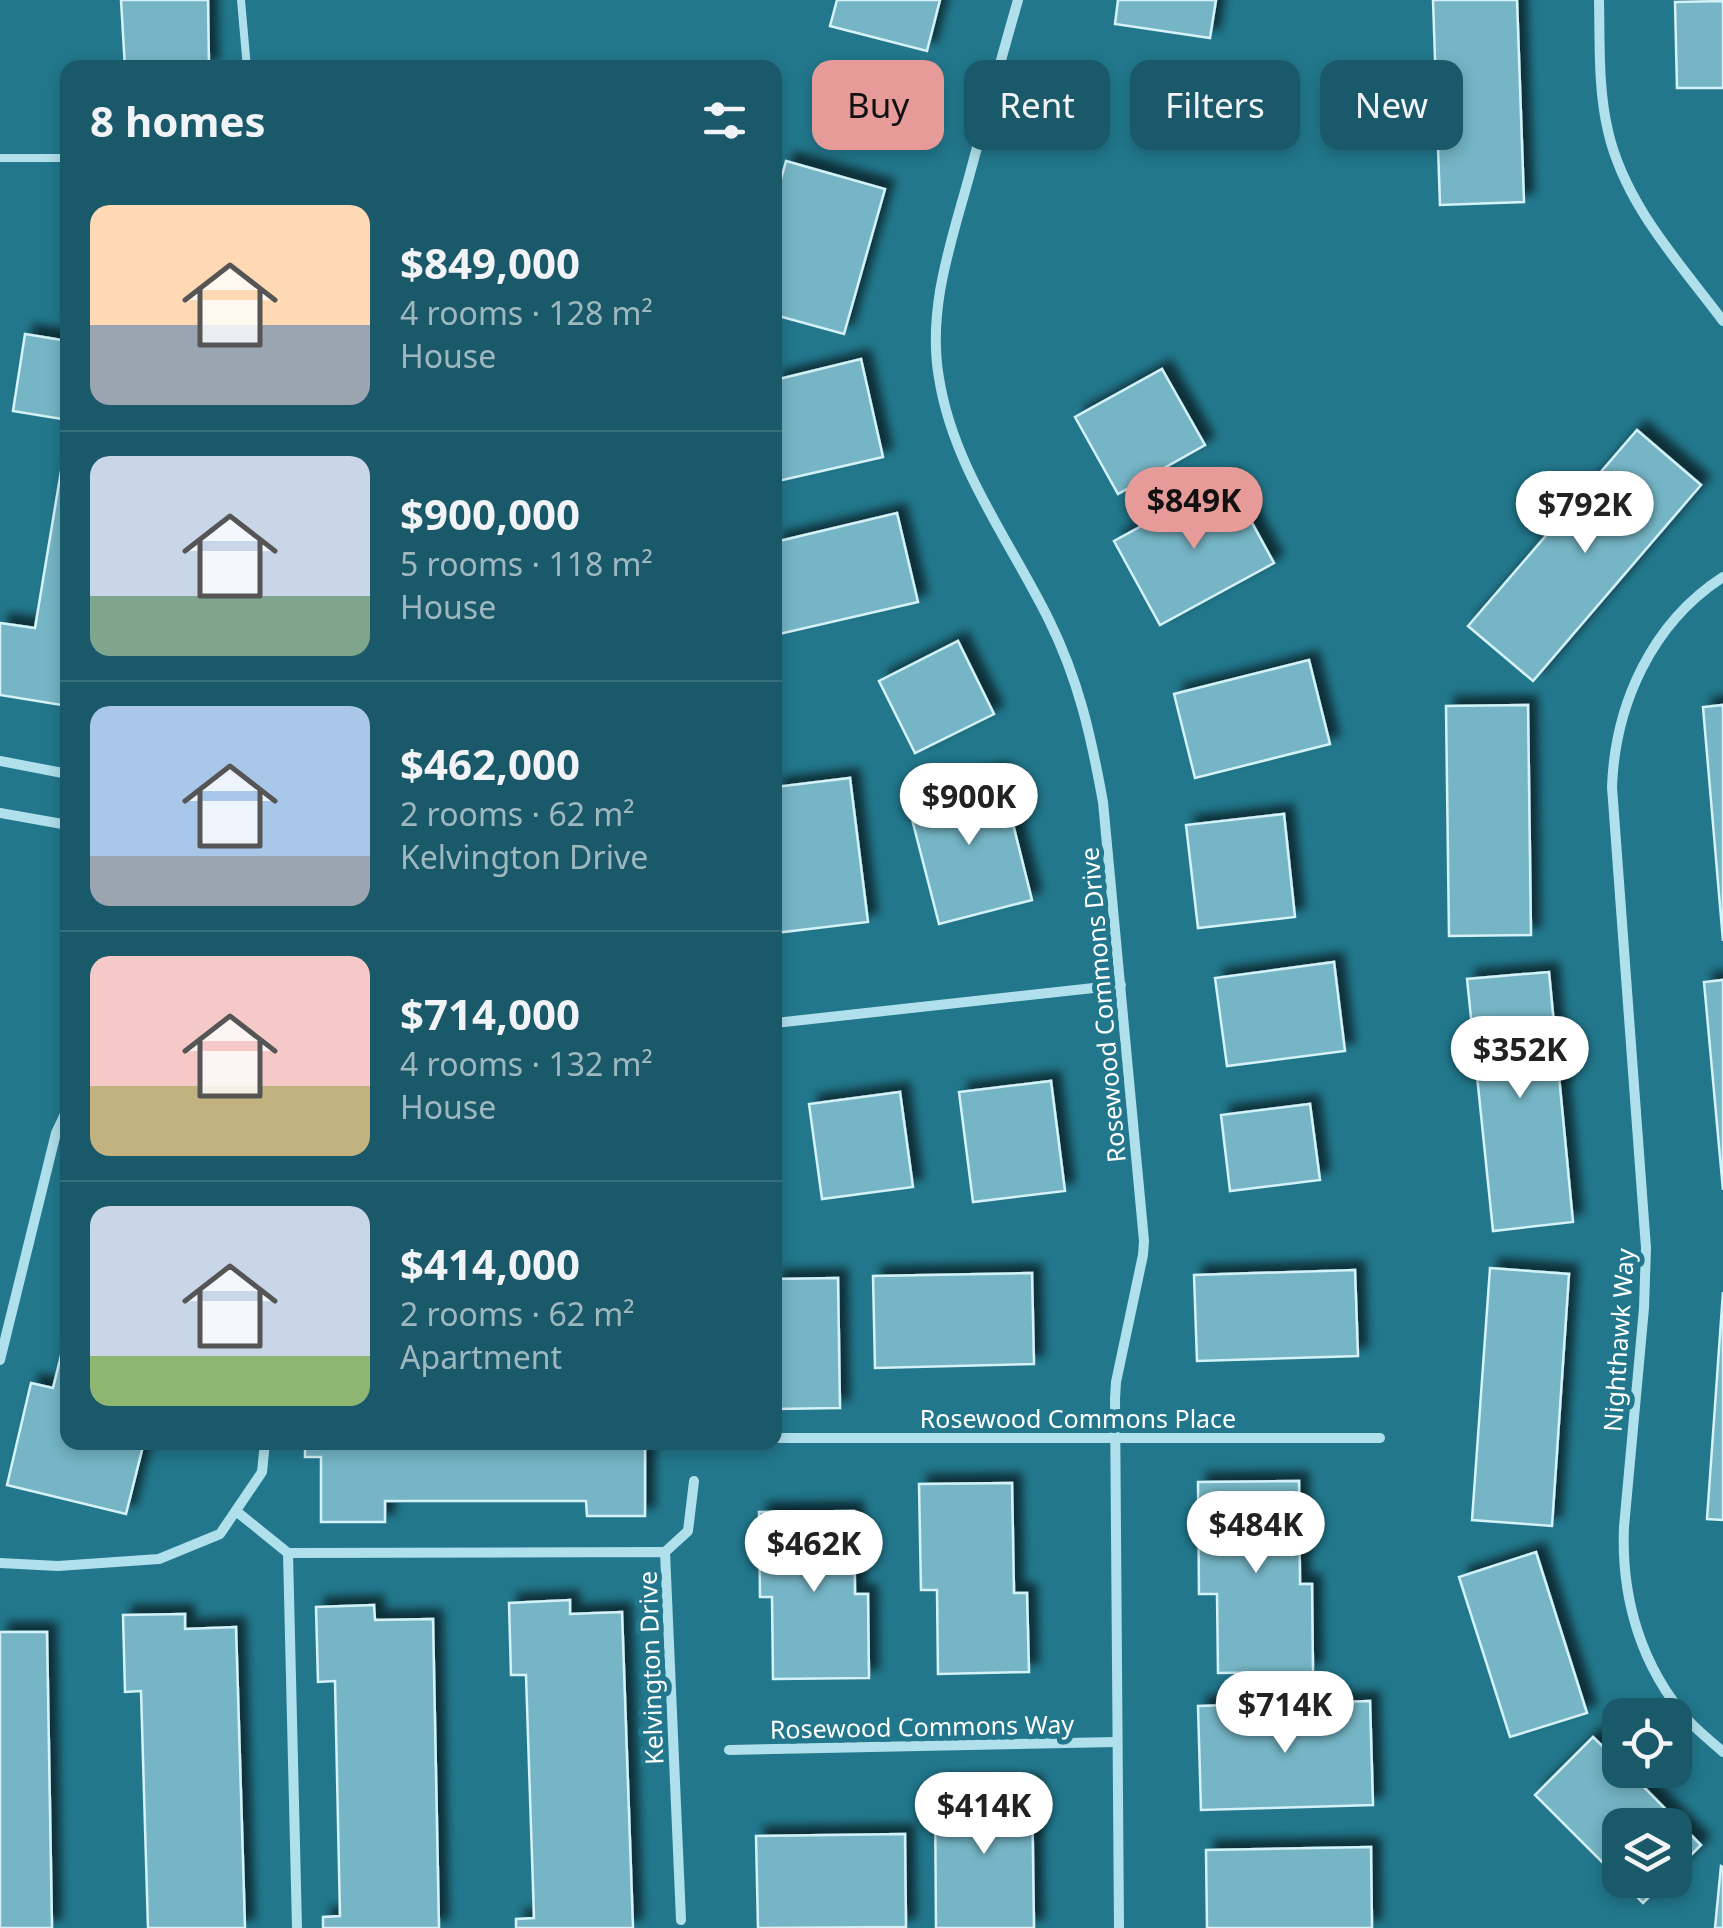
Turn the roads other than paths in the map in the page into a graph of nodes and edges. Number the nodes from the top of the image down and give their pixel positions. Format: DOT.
graph roads {
  1 [pos="241,0"];
  2 [pos="1018,0"];
  3 [pos="1598,0"];
  4 [pos="245,60"];
  5 [pos="0,158"];
  6 [pos="60,158"];
  7 [pos="1723,321"];
  8 [pos="1723,576"];
  9 [pos="0,761"];
  10 [pos="60,772"];
  11 [pos="0,814"];
  12 [pos="60,824"];
  13 [pos="1122,985"];
  14 [pos="782,1021"];
  15 [pos="60,1125"];
  16 [pos="0,1360"];
  17 [pos="782,1438"];
  18 [pos="1115,1438"];
  19 [pos="1380,1438"];
  20 [pos="264,1450"];
  21 [pos="694,1481"];
  22 [pos="236,1510"];
  23 [pos="665,1552"];
  24 [pos="288,1553"];
  25 [pos="0,1563"];
  26 [pos="1116,1742"];
  27 [pos="729,1750"];
  28 [pos="1723,1752"];
  29 [pos="681,1920"];
  30 [pos="297,1928"];
  31 [pos="1119,1928"];
  1 -- 4 [label="lane"];
  2 -- 13 [label="street, Rosewood Commons Drive"];
  3 -- 7 [label="street"];
  5 -- 6 [label="lane"];
  8 -- 28 [label="street, Nighthawk Way"];
  9 -- 10 [label="street"];
  11 -- 12 [label="street"];
  13 -- 14 [label="street"];
  13 -- 18 [label="street, Rosewood Commons Drive"];
  15 -- 16 [label="street"];
  17 -- 18 [label="street, Rosewood Commons Place"];
  18 -- 19 [label="street, Rosewood Commons Place"];
  18 -- 26 [label="street, Rosewood Commons Drive"];
  20 -- 22 [label="street"];
  21 -- 23 [label="street"];
  22 -- 24 [label="street"];
  22 -- 25 [label="street"];
  23 -- 24 [label="street, Kelvington Drive"];
  23 -- 29 [label="street, Kelvington Drive"];
  24 -- 30 [label="street"];
  26 -- 27 [label="street, Rosewood Commons Way"];
  26 -- 31 [label="street, Rosewood Commons Drive"];
}
